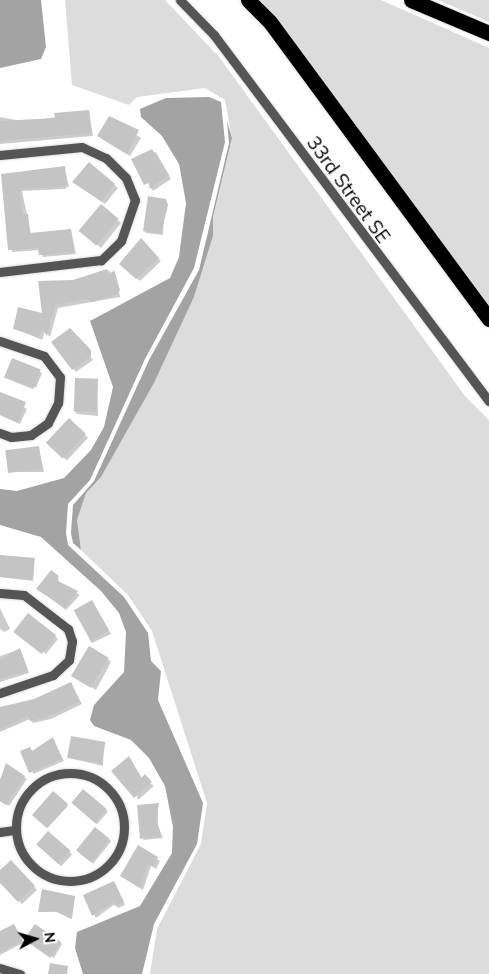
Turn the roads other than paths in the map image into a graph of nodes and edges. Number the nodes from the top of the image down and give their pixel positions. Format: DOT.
graph roads {
  1 [pos="180,0"];
  2 [pos="248,0"];
  3 [pos="411,0"];
  4 [pos="489,33"];
  5 [pos="0,155"];
  6 [pos="0,272"];
  7 [pos="489,319"];
  8 [pos="0,341"];
  9 [pos="489,401"];
  10 [pos="0,432"];
  11 [pos="0,593"];
  12 [pos="0,693"];
  13 [pos="15,830"];
  14 [pos="0,832"];
  15 [pos="0,968"];
  16 [pos="20,974"];
  1 -- 9 [label="street, 33rd Street SE"];
  2 -- 7 [label="highway"];
  3 -- 4 [label="highway"];
  5 -- 6 [label="street"];
  8 -- 10 [label="street"];
  11 -- 12 [label="street"];
  13 -- 13 [label="street"];
  13 -- 14 [label="street"];
  15 -- 16 [label="street"];
}
